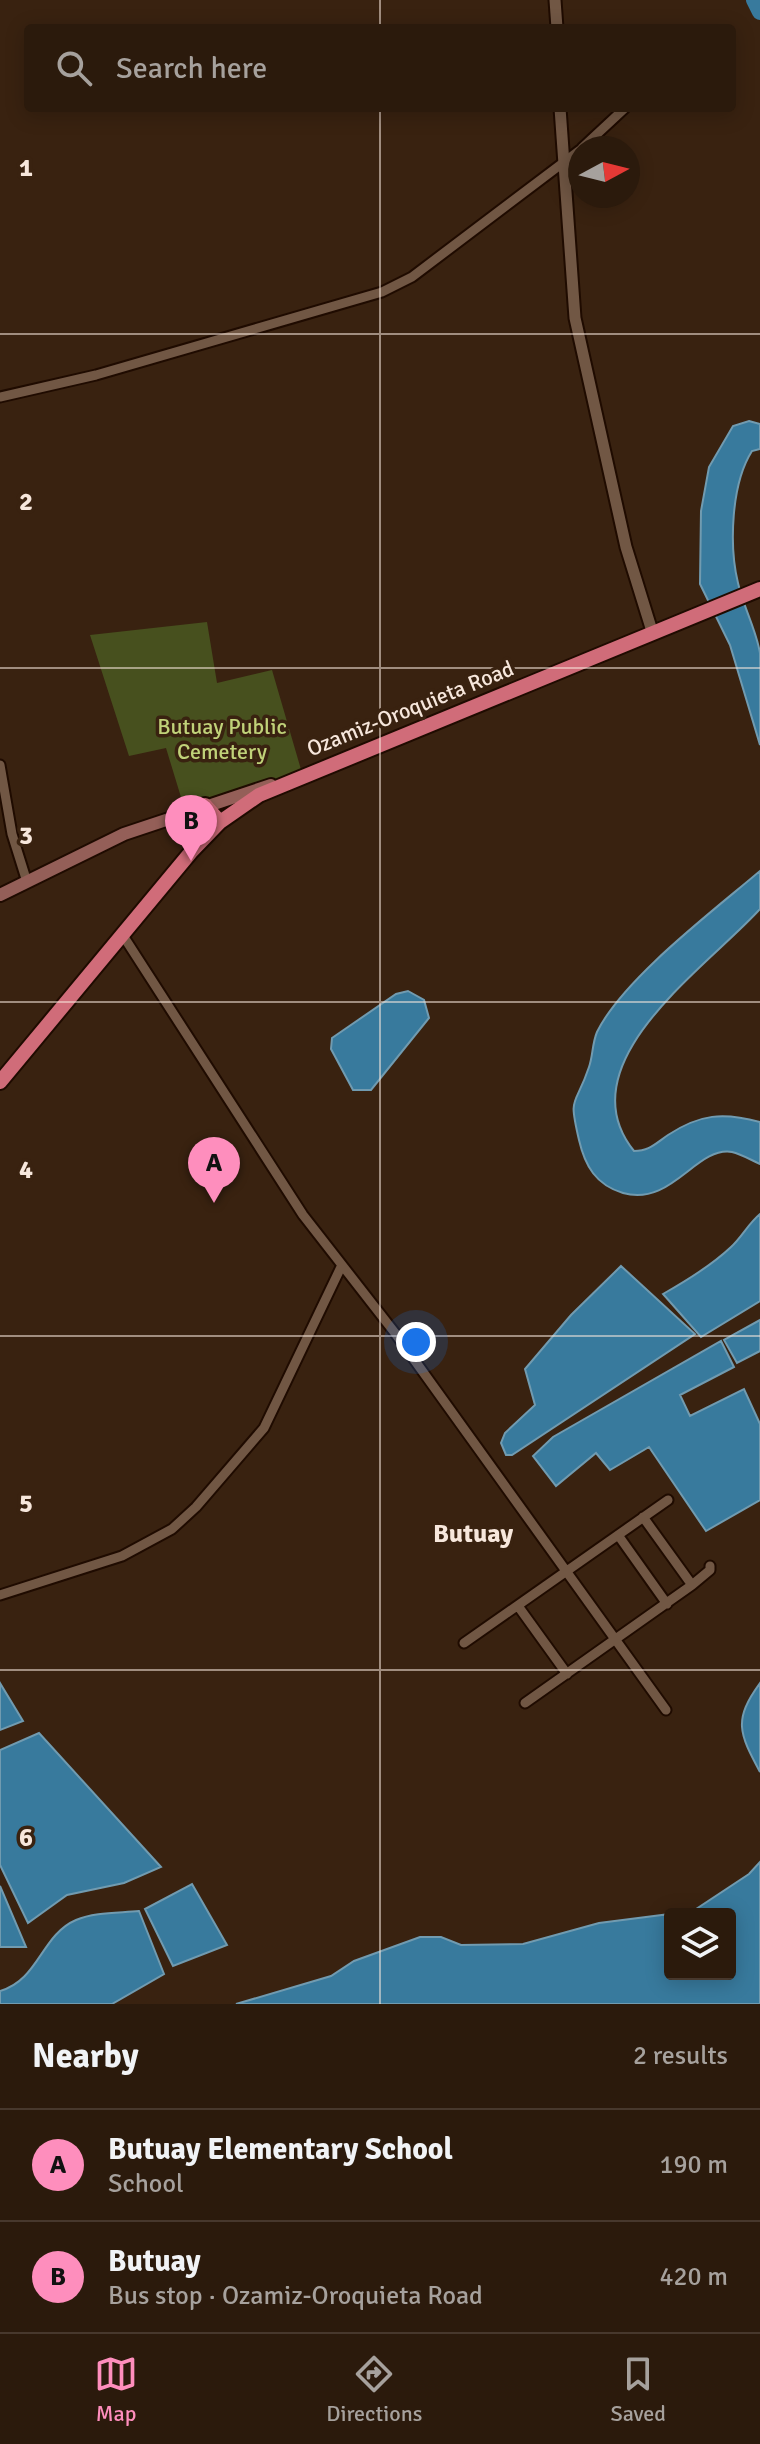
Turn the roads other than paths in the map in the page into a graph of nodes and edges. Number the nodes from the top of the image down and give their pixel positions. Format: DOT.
graph roads {
  1 [pos="555,0"];
  2 [pos="557,24"];
  3 [pos="560,112"];
  4 [pos="621,112"];
  5 [pos="595,136"];
  6 [pos="568,161"];
  7 [pos="563,165"];
  8 [pos="0,397"];
  9 [pos="759,590"];
  10 [pos="652,631"];
  11 [pos="0,765"];
  12 [pos="288,781"];
  13 [pos="212,813"];
  14 [pos="27,882"];
  15 [pos="0,895"];
  16 [pos="122,934"];
  17 [pos="0,1082"];
  18 [pos="341,1267"];
  19 [pos="668,1500"];
  20 [pos="643,1517"];
  21 [pos="618,1535"];
  22 [pos="710,1566"];
  23 [pos="568,1572"];
  24 [pos="692,1585"];
  25 [pos="0,1595"];
  26 [pos="667,1604"];
  27 [pos="518,1606"];
  28 [pos="617,1638"];
  29 [pos="464,1643"];
  30 [pos="567,1674"];
  31 [pos="525,1703"];
  32 [pos="666,1710"];
  1 -- 2 [label="street"];
  3 -- 7 [label="street"];
  4 -- 5 [label="street"];
  6 -- 7 [label="street"];
  7 -- 8 [label="street"];
  7 -- 10 [label="street"];
  9 -- 10 [label="highway, Ozamiz-Oroquieta Road"];
  10 -- 12 [label="highway, Ozamiz-Oroquieta Road"];
  11 -- 14 [label="street"];
  12 -- 13 [label="main road"];
  12 -- 13 [label="highway, Ozamiz-Oroquieta Road"];
  13 -- 14 [label="main road"];
  13 -- 16 [label="highway, Ozamiz-Oroquieta Road"];
  14 -- 15 [label="main road"];
  16 -- 17 [label="highway, Ozamiz-Oroquieta Road"];
  16 -- 18 [label="street"];
  18 -- 23 [label="street"];
  18 -- 25 [label="street"];
  19 -- 20 [label="street"];
  20 -- 21 [label="street"];
  20 -- 24 [label="street"];
  21 -- 23 [label="street"];
  21 -- 26 [label="street"];
  22 -- 24 [label="street"];
  23 -- 27 [label="street"];
  23 -- 28 [label="street"];
  24 -- 26 [label="street"];
  26 -- 28 [label="street"];
  27 -- 29 [label="street"];
  27 -- 30 [label="street"];
  28 -- 30 [label="street"];
  28 -- 32 [label="street"];
  30 -- 31 [label="street"];
}
